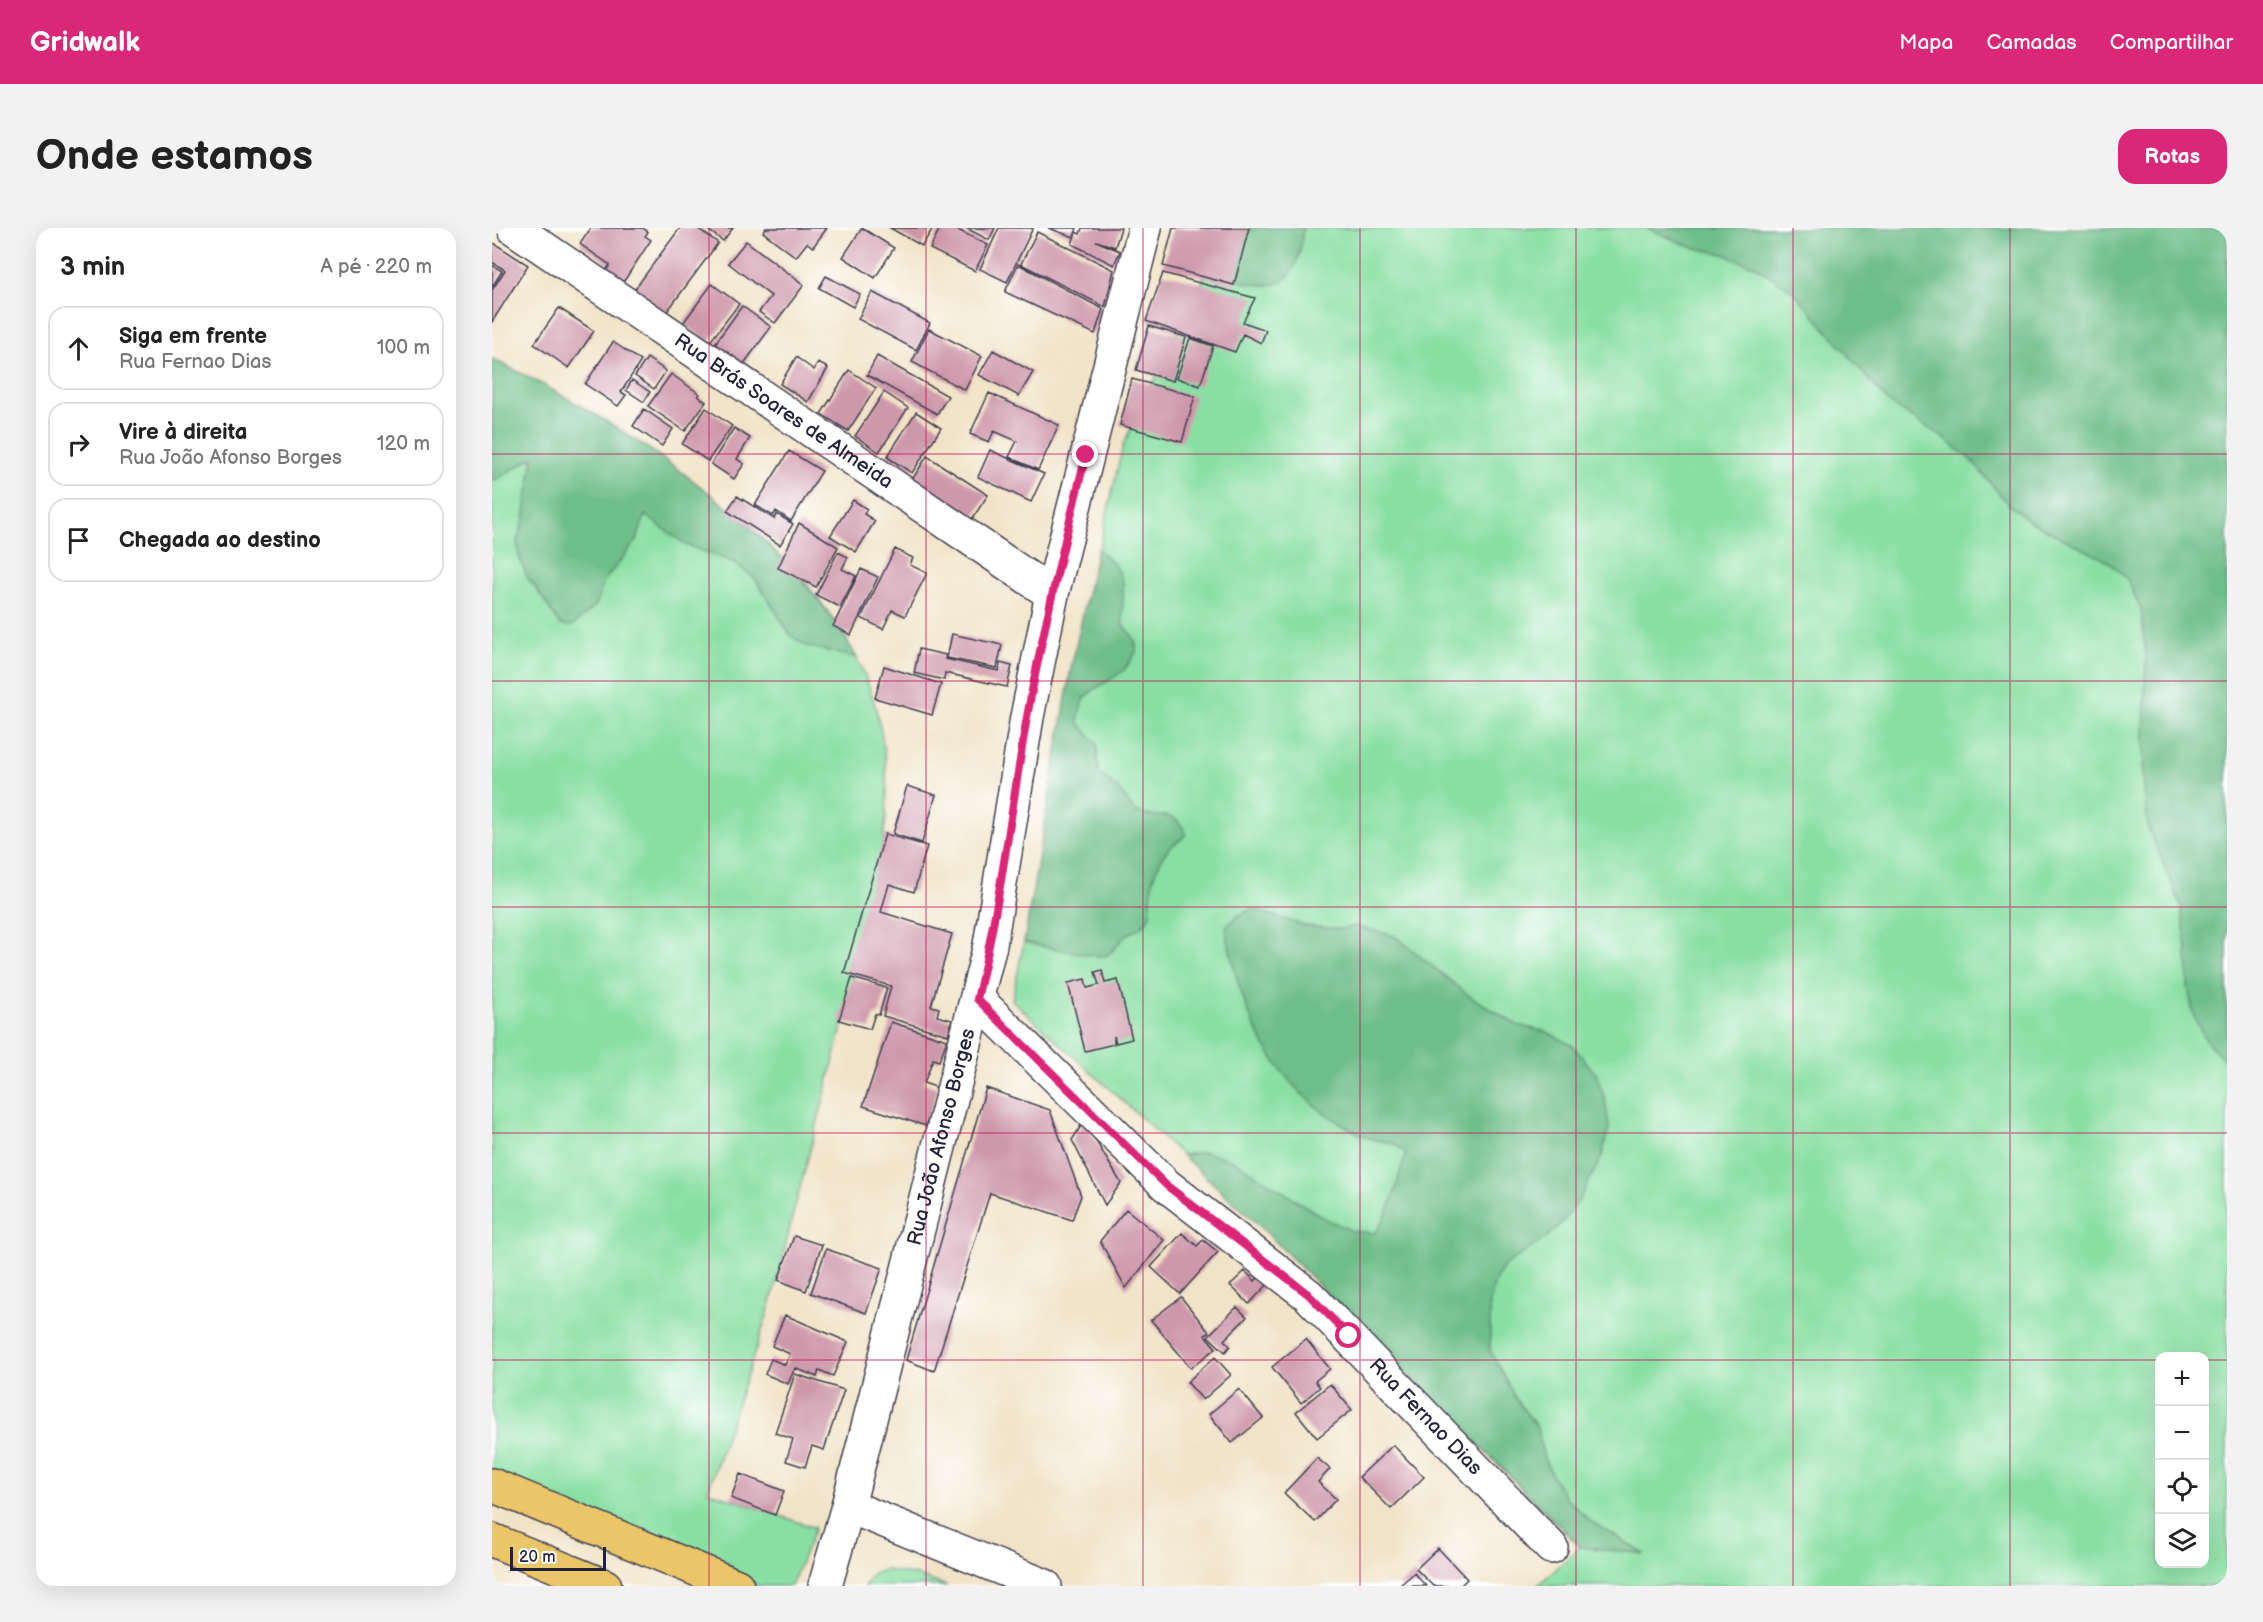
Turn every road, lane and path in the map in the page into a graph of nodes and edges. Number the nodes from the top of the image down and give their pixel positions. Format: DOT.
graph roads {
  1 [pos="514,228"];
  2 [pos="1145,228"];
  3 [pos="1052,594"];
  4 [pos="977,999"];
  5 [pos="492,1485"];
  6 [pos="848,1506"];
  7 [pos="492,1540"];
  8 [pos="1551,1547"];
  9 [pos="605,1586"];
  10 [pos="737,1586"];
  11 [pos="825,1586"];
  12 [pos="1045,1586"];
  1 -- 3 [label="street, Rua Brás Soares de Almeida"];
  2 -- 3 [label="street, Rua João Afonso Borges"];
  3 -- 4 [label="street, Rua João Afonso Borges"];
  4 -- 6 [label="street, Rua João Afonso Borges"];
  4 -- 8 [label="street, Rua Fernao Dias"];
  5 -- 10 [label="main road"];
  6 -- 11 [label="street, Rua João Afonso Borges"];
  6 -- 12 [label="street"];
  7 -- 9 [label="main road"];
}
